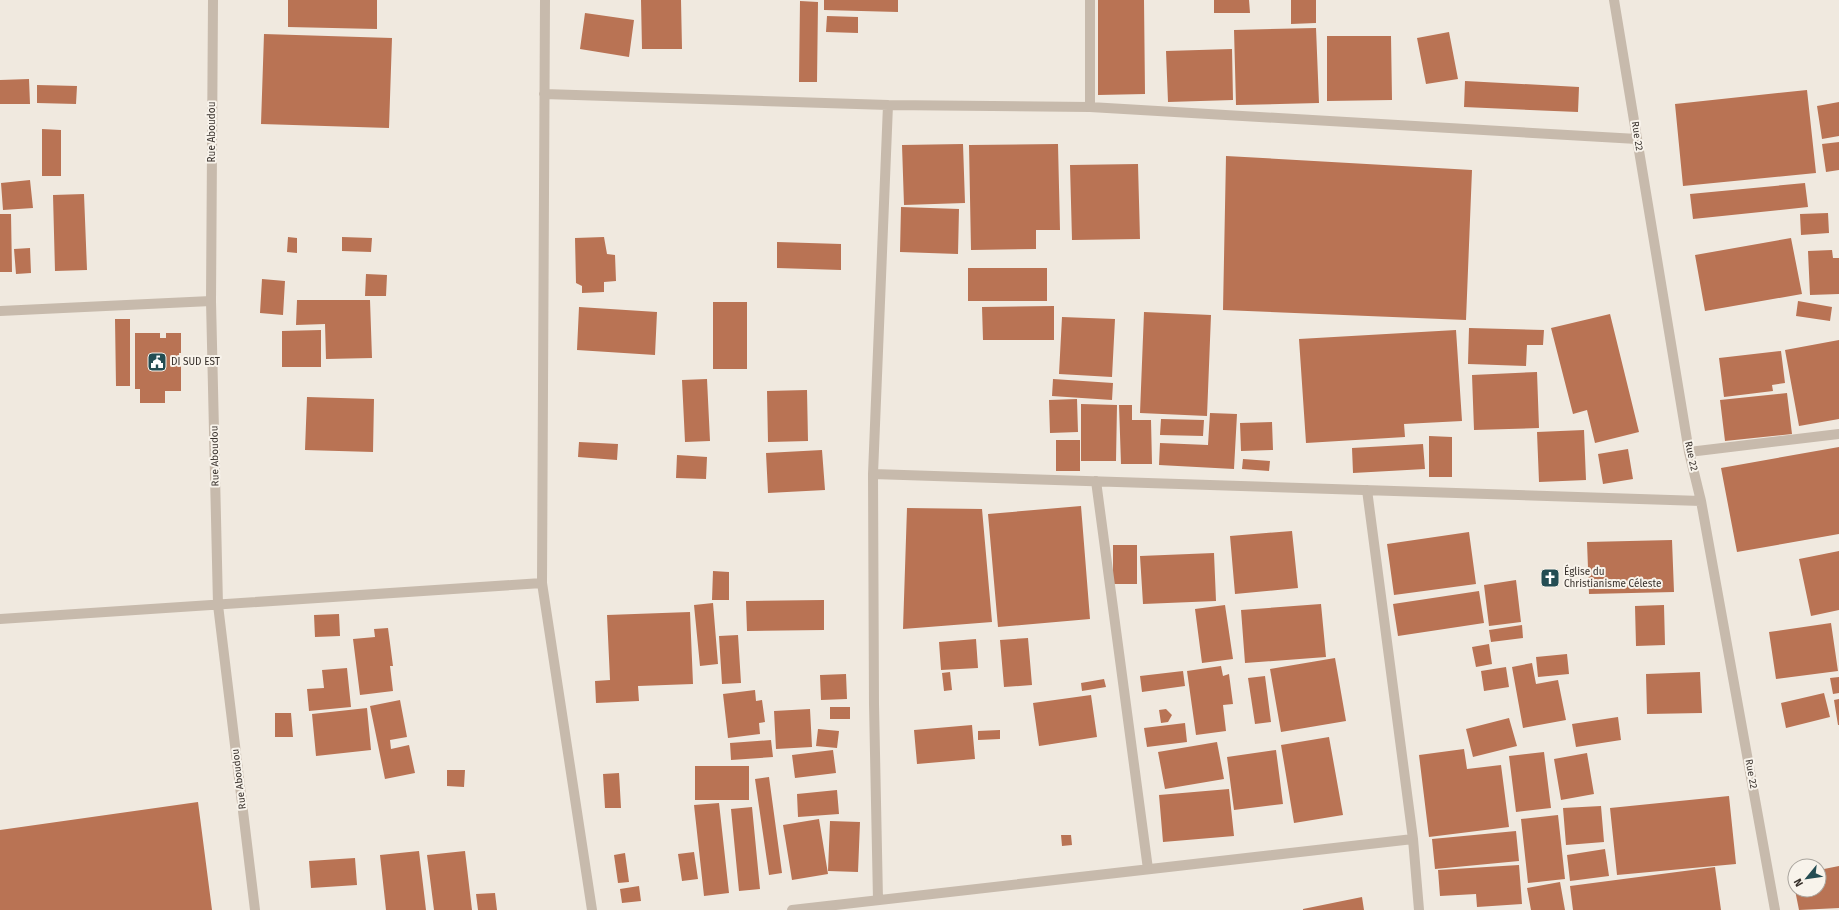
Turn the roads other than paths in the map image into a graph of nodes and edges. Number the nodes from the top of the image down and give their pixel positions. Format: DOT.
graph roads {
  1 [pos="213,0"];
  2 [pos="545,0"];
  3 [pos="1090,0"];
  4 [pos="1614,0"];
  5 [pos="544,94"];
  6 [pos="888,105"];
  7 [pos="1090,107"];
  8 [pos="1637,139"];
  9 [pos="211,301"];
  10 [pos="0,311"];
  11 [pos="1839,434"];
  12 [pos="1689,452"];
  13 [pos="873,474"];
  14 [pos="1096,481"];
  15 [pos="1367,490"];
  16 [pos="1701,502"];
  17 [pos="542,583"];
  18 [pos="218,605"];
  19 [pos="0,619"];
  20 [pos="1413,839"];
  21 [pos="1148,869"];
  22 [pos="878,900"];
  23 [pos="255,910"];
  24 [pos="592,910"];
  25 [pos="792,910"];
  26 [pos="1419,910"];
  27 [pos="1775,910"];
  1 -- 9 [label="street, Rue Aboudou"];
  2 -- 5 [label="street"];
  3 -- 7 [label="street"];
  4 -- 8 [label="street, Rue 22"];
  5 -- 6 [label="street"];
  5 -- 17 [label="street"];
  6 -- 7 [label="street"];
  6 -- 13 [label="street"];
  7 -- 8 [label="street"];
  8 -- 12 [label="street, Rue 22"];
  9 -- 10 [label="street"];
  9 -- 18 [label="street, Rue Aboudou"];
  11 -- 12 [label="street"];
  12 -- 16 [label="street, Rue 22"];
  13 -- 14 [label="street"];
  13 -- 22 [label="street"];
  14 -- 15 [label="street"];
  14 -- 21 [label="street"];
  15 -- 16 [label="street"];
  15 -- 20 [label="street"];
  16 -- 27 [label="street, Rue 22"];
  17 -- 18 [label="street"];
  17 -- 24 [label="street"];
  18 -- 19 [label="street"];
  18 -- 23 [label="street, Rue Aboudou"];
  20 -- 21 [label="street"];
  20 -- 26 [label="street"];
  21 -- 22 [label="street"];
  22 -- 25 [label="street"];
}
